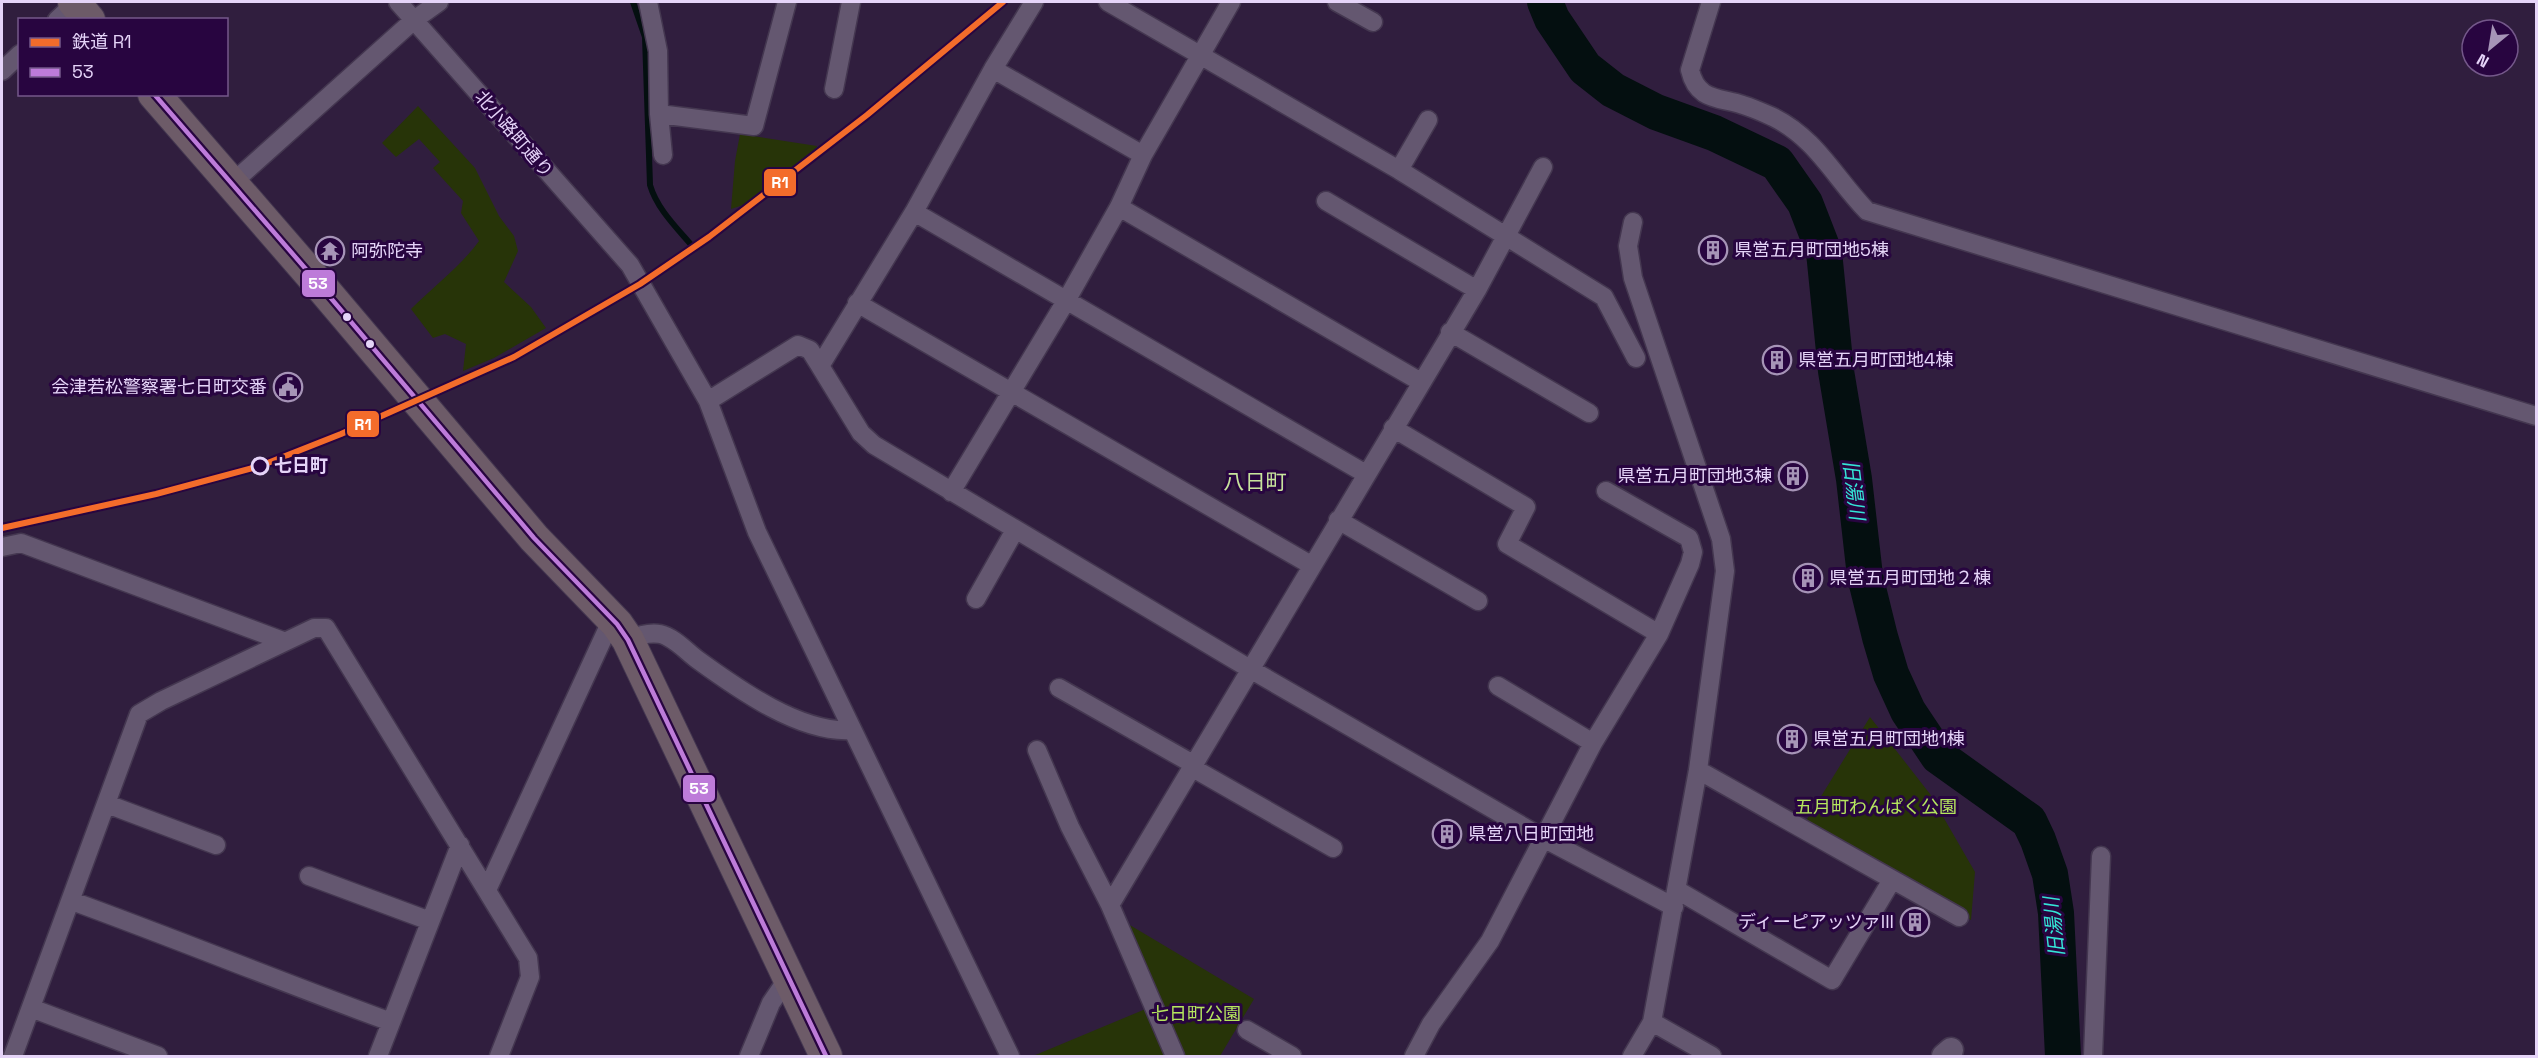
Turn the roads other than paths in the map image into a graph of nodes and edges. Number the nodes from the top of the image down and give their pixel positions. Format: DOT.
graph roads {
  1 [pos="398,2"];
  2 [pos="439,2"];
  3 [pos="648,2"];
  4 [pos="787,2"];
  5 [pos="851,2"];
  6 [pos="1034,2"];
  7 [pos="1108,2"];
  8 [pos="1231,2"];
  9 [pos="1337,2"];
  10 [pos="1711,2"];
  11 [pos="414,20"];
  12 [pos="1373,22"];
  13 [pos="1200,55"];
  14 [pos="18,56"];
  15 [pos="993,69"];
  16 [pos="2,71"];
  17 [pos="834,89"];
  18 [pos="156,96"];
  19 [pos="659,114"];
  20 [pos="1428,120"];
  21 [pos="663,155"];
  22 [pos="1143,155"];
  23 [pos="1543,167"];
  24 [pos="1400,170"];
  25 [pos="231,184"];
  26 [pos="1326,201"];
  27 [pos="1119,207"];
  28 [pos="914,212"];
  29 [pos="1633,222"];
  30 [pos="1505,235"];
  31 [pos="1477,290"];
  32 [pos="1066,301"];
  33 [pos="857,303"];
  34 [pos="1450,333"];
  35 [pos="1636,358"];
  36 [pos="820,366"];
  37 [pos="1421,382"];
  38 [pos="1010,394"];
  39 [pos="708,401"];
  40 [pos="1589,412"];
  41 [pos="2536,416"];
  42 [pos="1394,428"];
  43 [pos="1366,474"];
  44 [pos="1606,491"];
  45 [pos="951,492"];
  46 [pos="1338,520"];
  47 [pos="1015,530"];
  48 [pos="2,547"];
  49 [pos="1311,565"];
  50 [pos="976,599"];
  51 [pos="1478,601"];
  52 [pos="620,629"];
  53 [pos="1659,634"];
  54 [pos="283,641"];
  55 [pos="1250,669"];
  56 [pos="1498,686"];
  57 [pos="1059,688"];
  58 [pos="852,730"];
  59 [pos="1593,743"];
  60 [pos="1037,750"];
  61 [pos="1192,766"];
  62 [pos="1698,770"];
  63 [pos="107,804"];
  64 [pos="1544,837"];
  65 [pos="216,845"];
  66 [pos="460,845"];
  67 [pos="1333,848"];
  68 [pos="2101,856"];
  69 [pos="309,876"];
  70 [pos="1892,880"];
  71 [pos="487,890"];
  72 [pos="1675,899"];
  73 [pos="72,901"];
  74 [pos="1110,905"];
  75 [pos="1959,917"];
  76 [pos="430,921"];
  77 [pos="788,978"];
  78 [pos="31,1008"];
  79 [pos="391,1022"];
  80 [pos="1652,1022"];
  81 [pos="1247,1030"];
  82 [pos="13,1056"];
  83 [pos="158,1056"];
  84 [pos="378,1056"];
  85 [pos="499,1056"];
  86 [pos="749,1056"];
  87 [pos="826,1056"];
  88 [pos="1010,1056"];
  89 [pos="1175,1056"];
  90 [pos="1292,1056"];
  91 [pos="1414,1056"];
  92 [pos="1632,1056"];
  93 [pos="1712,1056"];
  94 [pos="2093,1056"];
  1 -- 11 [label="street, 北小路町通り"];
  2 -- 11 [label="street"];
  3 -- 19 [label="street"];
  4 -- 19 [label="street"];
  5 -- 17 [label="street"];
  6 -- 15 [label="street"];
  7 -- 13 [label="street"];
  8 -- 13 [label="street"];
  9 -- 12 [label="street"];
  10 -- 41 [label="street"];
  11 -- 25 [label="street"];
  11 -- 39 [label="street, 北小路町通り"];
  13 -- 22 [label="street"];
  13 -- 24 [label="street"];
  14 -- 16 [label="street"];
  15 -- 22 [label="street"];
  15 -- 28 [label="street"];
  18 -- 25 [label="highway"];
  19 -- 21 [label="street"];
  20 -- 24 [label="street"];
  22 -- 27 [label="street"];
  23 -- 30 [label="street"];
  24 -- 30 [label="street"];
  25 -- 52 [label="highway"];
  26 -- 31 [label="street"];
  27 -- 32 [label="street"];
  27 -- 37 [label="street"];
  28 -- 32 [label="street"];
  28 -- 33 [label="street"];
  29 -- 62 [label="street"];
  30 -- 31 [label="street"];
  30 -- 35 [label="street"];
  31 -- 34 [label="street"];
  32 -- 38 [label="street"];
  32 -- 43 [label="street"];
  33 -- 36 [label="street"];
  33 -- 38 [label="street"];
  34 -- 37 [label="street"];
  34 -- 40 [label="street"];
  36 -- 39 [label="street"];
  36 -- 45 [label="street"];
  37 -- 42 [label="street"];
  38 -- 45 [label="street"];
  38 -- 49 [label="street"];
  39 -- 58 [label="street, 北小路町通り"];
  42 -- 43 [label="street"];
  42 -- 53 [label="street"];
  43 -- 46 [label="street"];
  44 -- 53 [label="street"];
  45 -- 47 [label="street"];
  46 -- 49 [label="street"];
  46 -- 51 [label="street"];
  47 -- 50 [label="street"];
  47 -- 55 [label="street"];
  48 -- 54 [label="street"];
  49 -- 55 [label="street"];
  52 -- 58 [label="street"];
  52 -- 71 [label="street"];
  52 -- 77 [label="highway"];
  53 -- 59 [label="street"];
  54 -- 63 [label="street"];
  54 -- 66 [label="street"];
  55 -- 61 [label="street"];
  55 -- 64 [label="street"];
  56 -- 59 [label="street"];
  57 -- 61 [label="street"];
  58 -- 88 [label="street, 北小路町通り"];
  59 -- 64 [label="street"];
  60 -- 74 [label="street"];
  61 -- 67 [label="street"];
  61 -- 74 [label="street"];
  62 -- 70 [label="street"];
  62 -- 72 [label="street"];
  63 -- 65 [label="street"];
  63 -- 73 [label="street"];
  64 -- 72 [label="street"];
  64 -- 91 [label="street"];
  66 -- 71 [label="street"];
  66 -- 76 [label="street"];
  68 -- 94 [label="street"];
  69 -- 76 [label="street"];
  70 -- 72 [label="street"];
  70 -- 75 [label="street"];
  71 -- 85 [label="street"];
  72 -- 80 [label="street"];
  73 -- 78 [label="street"];
  73 -- 79 [label="street"];
  74 -- 89 [label="street"];
  76 -- 79 [label="street"];
  77 -- 86 [label="street"];
  77 -- 87 [label="highway"];
  78 -- 82 [label="street"];
  78 -- 83 [label="street"];
  79 -- 84 [label="street"];
  80 -- 92 [label="street"];
  80 -- 93 [label="street"];
  81 -- 90 [label="street"];
}
